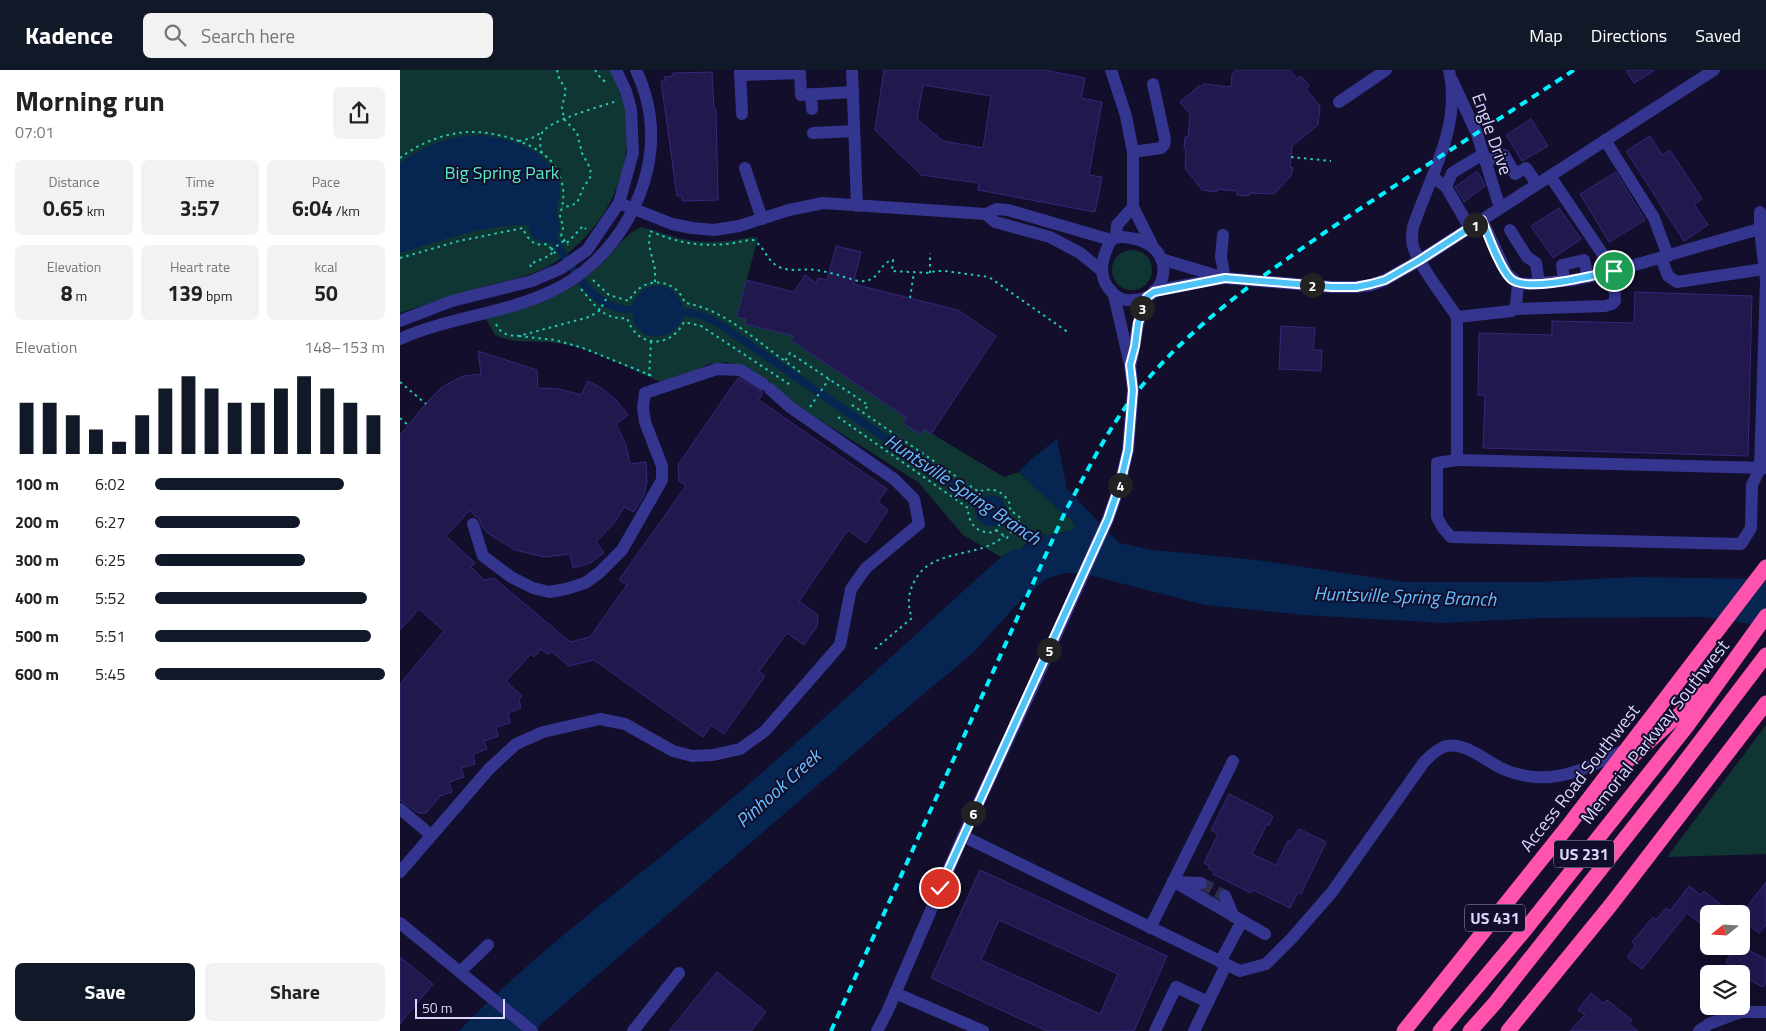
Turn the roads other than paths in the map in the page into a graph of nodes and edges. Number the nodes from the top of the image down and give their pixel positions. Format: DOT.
graph roads {
  1 [pos="616,70"];
  2 [pos="852,70"];
  3 [pos="1111,70"];
  4 [pos="1386,70"];
  5 [pos="1714,70"];
  6 [pos="640,71"];
  7 [pos="800,71"];
  8 [pos="1449,71"];
  9 [pos="740,72"];
  10 [pos="1153,84"];
  11 [pos="853,92"];
  12 [pos="811,94"];
  13 [pos="1340,102"];
  14 [pos="812,110"];
  15 [pos="742,114"];
  16 [pos="854,131"];
  17 [pos="814,133"];
  18 [pos="1605,140"];
  19 [pos="1133,152"];
  20 [pos="1484,158"];
  21 [pos="745,168"];
  22 [pos="1550,176"];
  23 [pos="1433,177"];
  24 [pos="1537,184"];
  25 [pos="1446,187"];
  26 [pos="620,199"];
  27 [pos="856,206"];
  28 [pos="1132,207"];
  29 [pos="1500,208"];
  30 [pos="634,209"];
  31 [pos="1760,212"];
  32 [pos="986,214"];
  33 [pos="762,219"];
  34 [pos="1482,220"];
  35 [pos="1470,228"];
  36 [pos="1763,228"];
  37 [pos="1510,230"];
  38 [pos="1223,235"];
  39 [pos="1113,238"];
  40 [pos="1152,245"];
  41 [pos="1520,248"];
  42 [pos="1664,257"];
  43 [pos="1499,258"];
  44 [pos="1162,259"];
  45 [pos="1420,260"];
  46 [pos="1101,270"];
  47 [pos="1614,271"];
  48 [pos="1765,272"];
  49 [pos="1588,277"];
  50 [pos="1225,278"];
  51 [pos="1564,281"];
  52 [pos="1518,283"];
  53 [pos="1539,283"];
  54 [pos="1151,294"];
  55 [pos="1114,295"];
  56 [pos="1515,309"];
  57 [pos="1457,316"];
  58 [pos="400,321"];
  59 [pos="400,339"];
  60 [pos="1130,365"];
  61 [pos="1457,460"];
  62 [pos="1763,468"];
  63 [pos="473,524"];
  64 [pos="1766,567"];
  65 [pos="1766,616"];
  66 [pos="1766,655"];
  67 [pos="1729,668"];
  68 [pos="1766,703"];
  69 [pos="1625,750"];
  70 [pos="1233,761"];
  71 [pos="1594,792"];
  72 [pos="400,809"];
  73 [pos="431,835"];
  74 [pos="963,836"];
  75 [pos="400,872"];
  76 [pos="1173,882"];
  77 [pos="1201,883"];
  78 [pos="1225,896"];
  79 [pos="1238,919"];
  80 [pos="400,923"];
  81 [pos="1150,928"];
  82 [pos="1265,934"];
  83 [pos="488,944"];
  84 [pos="1223,963"];
  85 [pos="460,972"];
  86 [pos="679,974"];
  87 [pos="895,993"];
  88 [pos="1208,1002"];
  89 [pos="1421,1009"];
  90 [pos="1766,1012"];
  91 [pos="532,1031"];
  92 [pos="633,1031"];
  93 [pos="877,1031"];
  94 [pos="983,1031"];
  95 [pos="1154,1031"];
  96 [pos="1194,1031"];
  97 [pos="1398,1031"];
  98 [pos="1404,1031"];
  99 [pos="1440,1031"];
  100 [pos="1470,1031"];
  101 [pos="1508,1031"];
  102 [pos="1699,1031"];
  1 -- 26 [label="street"];
  2 -- 11 [label="street"];
  3 -- 19 [label="street"];
  4 -- 13 [label="street"];
  5 -- 18 [label="street"];
  6 -- 30 [label="street"];
  7 -- 9 [label="street"];
  7 -- 12 [label="street"];
  8 -- 20 [label="street, Engle Drive"];
  8 -- 23 [label="street"];
  9 -- 15 [label="street"];
  10 -- 19 [label="street"];
  11 -- 12 [label="street"];
  11 -- 16 [label="street"];
  12 -- 14 [label="street"];
  16 -- 17 [label="street"];
  16 -- 27 [label="street"];
  18 -- 22 [label="street"];
  18 -- 42 [label="street"];
  19 -- 28 [label="street"];
  20 -- 24 [label="street"];
  20 -- 25 [label="street"];
  20 -- 29 [label="street, Engle Drive"];
  21 -- 33 [label="street"];
  22 -- 24 [label="street"];
  22 -- 47 [label="street"];
  23 -- 25 [label="street"];
  23 -- 45 [label="street"];
  24 -- 29 [label="street"];
  25 -- 35 [label="street"];
  26 -- 30 [label="street"];
  26 -- 58 [label="street"];
  27 -- 32 [label="street"];
  27 -- 33 [label="street"];
  28 -- 39 [label="street"];
  28 -- 40 [label="street"];
  29 -- 34 [label="street"];
  30 -- 33 [label="street"];
  30 -- 59 [label="street"];
  31 -- 36 [label="street"];
  32 -- 39 [label="street"];
  32 -- 46 [label="street"];
  34 -- 35 [label="street"];
  34 -- 43 [label="street"];
  35 -- 45 [label="street"];
  36 -- 42 [label="street"];
  36 -- 48 [label="street"];
  37 -- 41 [label="street"];
  38 -- 50 [label="street"];
  39 -- 40 [label="street"];
  39 -- 46 [label="street"];
  40 -- 44 [label="street"];
  41 -- 43 [label="street"];
  41 -- 53 [label="street"];
  42 -- 47 [label="street"];
  42 -- 48 [label="street"];
  43 -- 52 [label="street"];
  44 -- 50 [label="street"];
  44 -- 54 [label="street"];
  45 -- 50 [label="street"];
  45 -- 57 [label="street"];
  46 -- 55 [label="street"];
  47 -- 49 [label="street"];
  47 -- 56 [label="street"];
  48 -- 62 [label="street"];
  49 -- 51 [label="street"];
  49 -- 51 [label="street"];
  50 -- 54 [label="street"];
  51 -- 53 [label="street"];
  52 -- 53 [label="street"];
  52 -- 56 [label="street"];
  54 -- 55 [label="street"];
  54 -- 60 [label="street"];
  55 -- 60 [label="street"];
  56 -- 57 [label="street"];
  57 -- 61 [label="street"];
  60 -- 74 [label="street"];
  61 -- 62 [label="street"];
  61 -- 62 [label="street"];
  63 -- 73 [label="street"];
  64 -- 69 [label="highway, Access Road Southwest / US 431"];
  65 -- 67 [label="highway, Memorial Parkway Southwest / US 231"];
  66 -- 100 [label="highway, US 231"];
  67 -- 71 [label="highway"];
  67 -- 99 [label="highway, Memorial Parkway Southwest / US 231"];
  68 -- 101 [label="highway"];
  69 -- 71 [label="highway, Access Road Southwest / US 431"];
  69 -- 84 [label="street"];
  70 -- 76 [label="street"];
  71 -- 89 [label="highway, Access Road Southwest / US 431"];
  72 -- 73 [label="street"];
  73 -- 75 [label="street"];
  74 -- 81 [label="street"];
  74 -- 87 [label="street"];
  76 -- 77 [label="street"];
  76 -- 79 [label="street"];
  76 -- 81 [label="street"];
  78 -- 79 [label="street"];
  79 -- 82 [label="street"];
  79 -- 84 [label="street"];
  80 -- 85 [label="street"];
  81 -- 84 [label="street"];
  83 -- 85 [label="street"];
  84 -- 88 [label="street"];
  85 -- 91 [label="street"];
  86 -- 92 [label="street"];
  87 -- 93 [label="street"];
  87 -- 94 [label="street"];
  88 -- 95 [label="street"];
  88 -- 96 [label="street"];
  89 -- 97 [label="highway"];
  89 -- 98 [label="highway, US 431"];
  90 -- 102 [label="street"];
}
